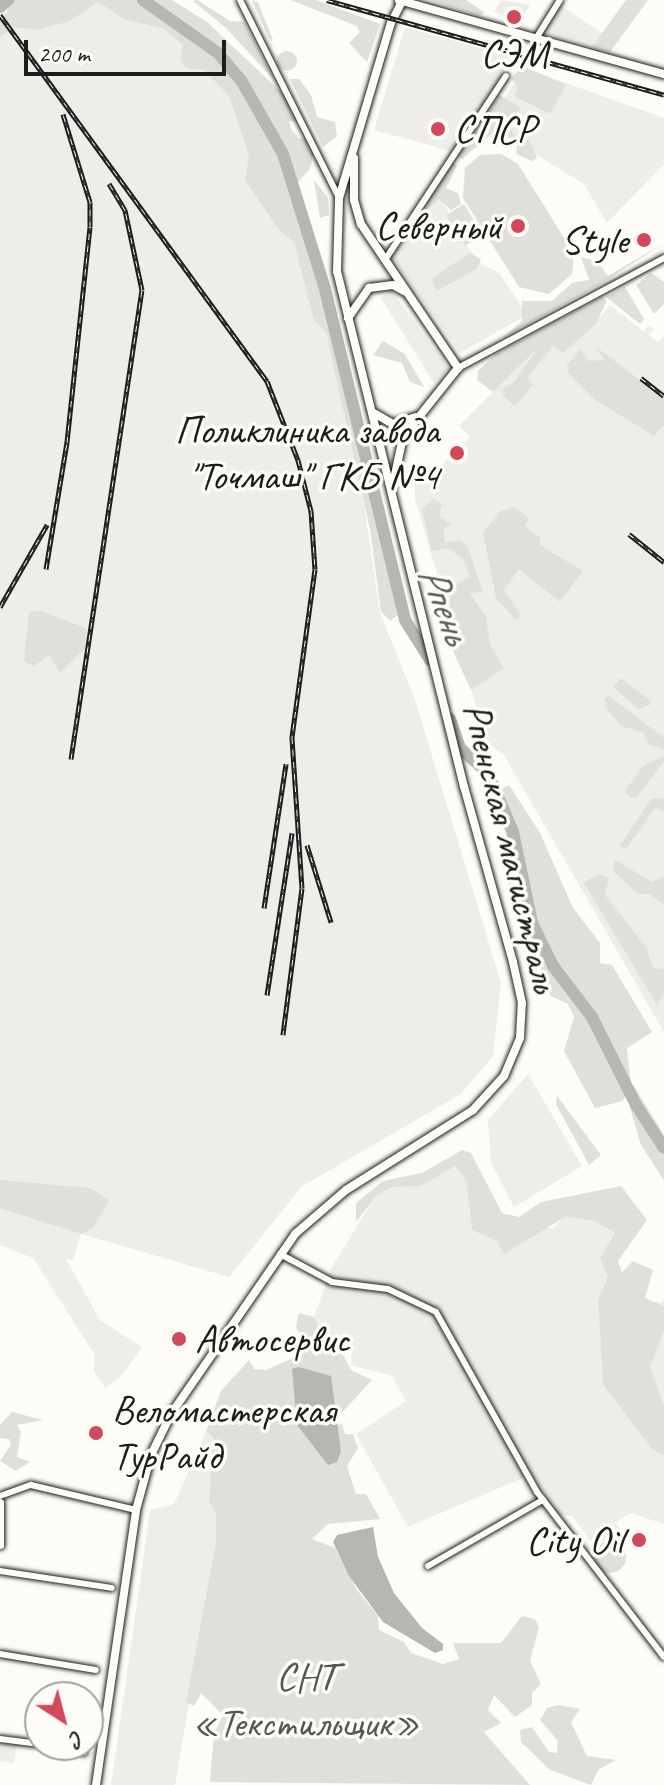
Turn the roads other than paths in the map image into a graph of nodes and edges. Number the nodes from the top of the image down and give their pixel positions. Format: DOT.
graph roads {
  1 [pos="240,0"];
  2 [pos="401,0"];
  3 [pos="560,0"];
  4 [pos="535,40"];
  5 [pos="664,74"];
  6 [pos="506,76"];
  7 [pos="354,149"];
  8 [pos="330,172"];
  9 [pos="344,175"];
  10 [pos="339,198"];
  11 [pos="664,258"];
  12 [pos="383,262"];
  13 [pos="410,297"];
  14 [pos="348,318"];
  15 [pos="458,368"];
  16 [pos="369,408"];
  17 [pos="419,415"];
  18 [pos="393,491"];
  19 [pos="279,1253"];
  20 [pos="0,1499"];
  21 [pos="543,1500"];
  22 [pos="136,1510"];
  23 [pos="0,1545"];
  24 [pos="428,1566"];
  25 [pos="0,1571"];
  26 [pos="112,1588"];
  27 [pos="0,1654"];
  28 [pos="664,1657"];
  29 [pos="96,1670"];
  30 [pos="0,1739"];
  31 [pos="24,1742"];
  32 [pos="96,1785"];
  1 -- 8 [label="street"];
  2 -- 4 [label="main road"];
  2 -- 7 [label="main road, Рпенская магистраль"];
  3 -- 4 [label="street"];
  4 -- 5 [label="main road"];
  6 -- 12 [label="street"];
  7 -- 9 [label="main road, Рпенская магистраль"];
  7 -- 12 [label="main road, Рпенская магистраль"];
  8 -- 9 [label="street"];
  8 -- 10 [label="street"];
  9 -- 10 [label="main road, Рпенская магистраль"];
  10 -- 14 [label="main road, Рпенская магистраль"];
  11 -- 15 [label="street"];
  12 -- 13 [label="main road, Рпенская магистраль"];
  13 -- 14 [label="main road"];
  13 -- 15 [label="main road, Рпенская магистраль"];
  14 -- 16 [label="main road, Рпенская магистраль"];
  15 -- 17 [label="main road, Рпенская магистраль"];
  16 -- 17 [label="main road"];
  16 -- 18 [label="main road, Рпенская магистраль"];
  17 -- 18 [label="main road, Рпенская магистраль"];
  18 -- 19 [label="main road, Рпенская магистраль"];
  19 -- 21 [label="street"];
  19 -- 22 [label="main road, Рпенская магистраль"];
  20 -- 22 [label="street"];
  20 -- 23 [label="street"];
  21 -- 24 [label="street"];
  21 -- 28 [label="street"];
  22 -- 32 [label="main road, Рпенская магистраль"];
  25 -- 26 [label="street"];
  27 -- 29 [label="street"];
  30 -- 31 [label="street"];
}
